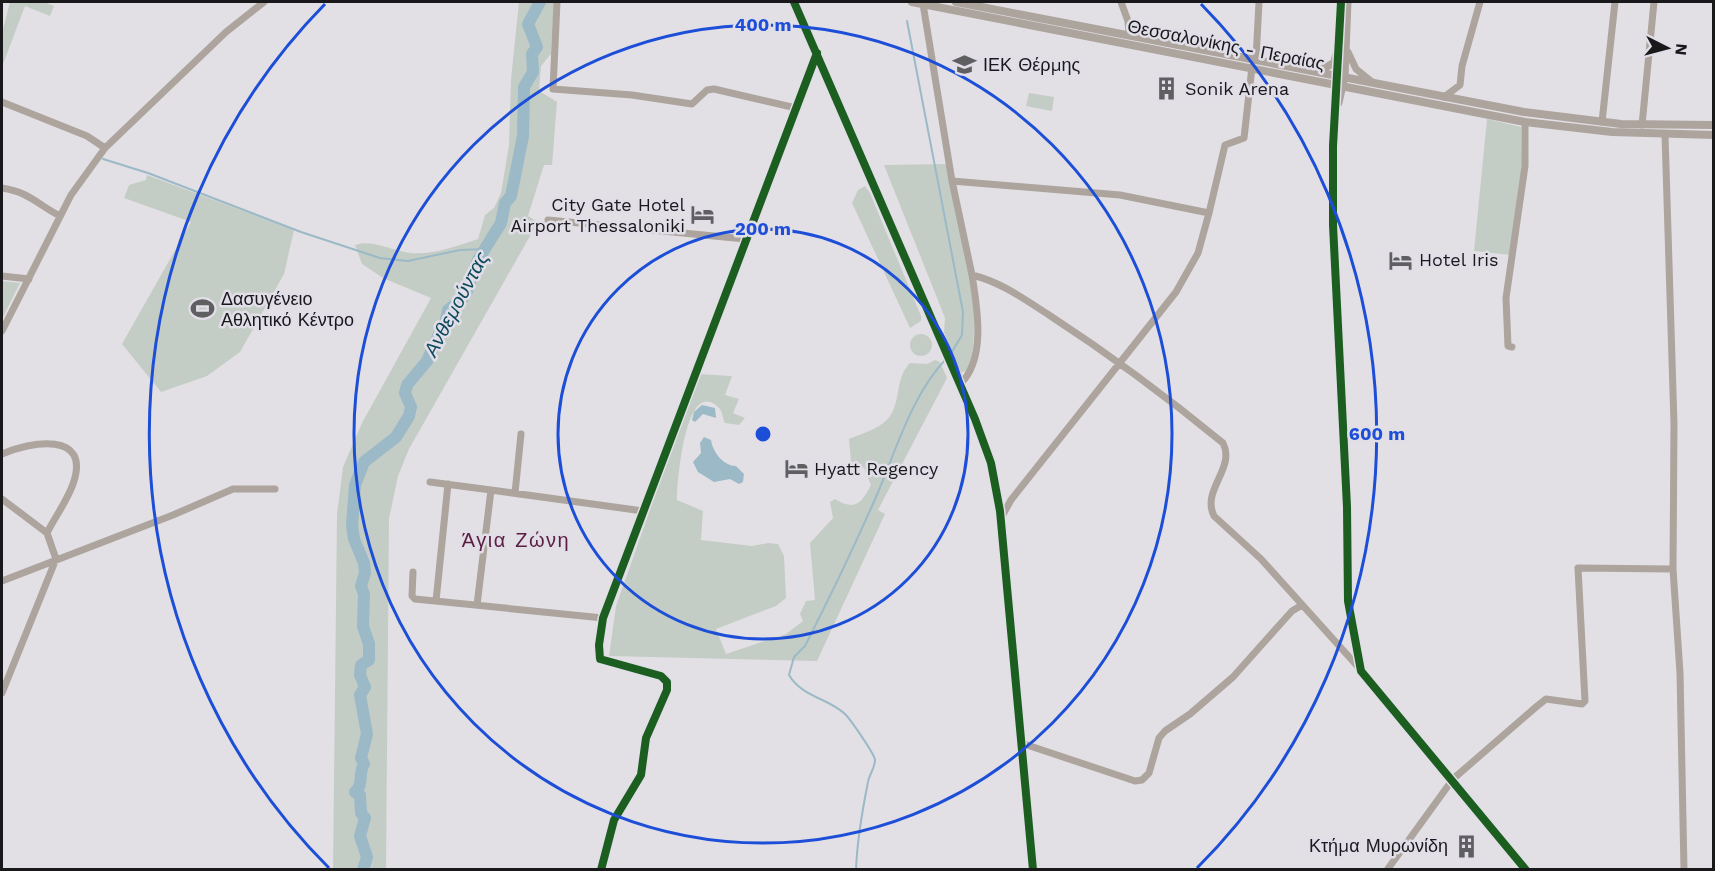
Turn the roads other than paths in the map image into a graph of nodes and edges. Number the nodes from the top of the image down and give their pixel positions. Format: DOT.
graph roads {
  1 [pos="264,2"];
  2 [pos="557,2"];
  3 [pos="794,2"];
  4 [pos="916,2"];
  5 [pos="956,2"];
  6 [pos="1121,2"];
  7 [pos="1258,2"];
  8 [pos="1341,2"];
  9 [pos="1348,2"];
  10 [pos="1480,2"];
  11 [pos="1615,2"];
  12 [pos="1654,2"];
  13 [pos="1129,34"];
  14 [pos="1343,46"];
  15 [pos="817,53"];
  16 [pos="1254,63"];
  17 [pos="1317,70"];
  18 [pos="1340,80"];
  19 [pos="1372,82"];
  20 [pos="1444,97"];
  21 [pos="2,102"];
  22 [pos="796,108"];
  23 [pos="1525,122"];
  24 [pos="1602,122"];
  25 [pos="1642,125"];
  26 [pos="1713,125"];
  27 [pos="1665,135"];
  28 [pos="1713,135"];
  29 [pos="105,148"];
  30 [pos="952,181"];
  31 [pos="2,189"];
  32 [pos="1209,213"];
  33 [pos="60,216"];
  34 [pos="548,220"];
  35 [pos="745,239"];
  36 [pos="972,275"];
  37 [pos="2,276"];
  38 [pos="29,279"];
  39 [pos="2,331"];
  40 [pos="1512,347"];
  41 [pos="1120,365"];
  42 [pos="959,385"];
  43 [pos="521,434"];
  44 [pos="2,454"];
  45 [pos="430,482"];
  46 [pos="448,484"];
  47 [pos="275,489"];
  48 [pos="492,490"];
  49 [pos="997,492"];
  50 [pos="515,493"];
  51 [pos="1015,495"];
  52 [pos="2,499"];
  53 [pos="643,511"];
  54 [pos="1000,520"];
  55 [pos="47,533"];
  56 [pos="56,559"];
  57 [pos="1673,569"];
  58 [pos="412,572"];
  59 [pos="2,581"];
  60 [pos="436,601"];
  61 [pos="477,605"];
  62 [pos="1302,605"];
  63 [pos="603,618"];
  64 [pos="1361,671"];
  65 [pos="2,693"];
  66 [pos="1021,742"];
  67 [pos="1453,779"];
  68 [pos="601,870"];
  69 [pos="1033,870"];
  70 [pos="1386,870"];
  71 [pos="1526,870"];
  72 [pos="1684,870"];
  1 -- 29 [label="street"];
  2 -- 22 [label="street"];
  3 -- 15 [label="street"];
  4 -- 16 [label="main road, Θεσσαλονίκης - Περαίας"];
  4 -- 30 [label="street"];
  5 -- 13 [label="main road, Θεσσαλονίκης - Περαίας"];
  6 -- 13 [label="street"];
  7 -- 16 [label="street"];
  8 -- 14 [label="street"];
  9 -- 14 [label="street"];
  10 -- 20 [label="street"];
  11 -- 24 [label="street"];
  12 -- 25 [label="street"];
  13 -- 16 [label="main road, Θεσσαλονίκης - Περαίας"];
  14 -- 17 [label="main road"];
  14 -- 18 [label="street"];
  14 -- 19 [label="street"];
  15 -- 22 [label="street"];
  15 -- 42 [label="street"];
  16 -- 17 [label="main road, Θεσσαλονίκης - Περαίας"];
  16 -- 18 [label="main road, Θεσσαλονίκης - Περαίας"];
  16 -- 32 [label="street"];
  17 -- 18 [label="main road, Θεσσαλονίκης - Περαίας"];
  18 -- 19 [label="main road, Θεσσαλονίκης - Περαίας"];
  18 -- 23 [label="main road, Θεσσαλονίκης - Περαίας"];
  18 -- 64 [label="street"];
  19 -- 20 [label="main road, Θεσσαλονίκης - Περαίας"];
  20 -- 24 [label="main road, Θεσσαλονίκης - Περαίας"];
  21 -- 29 [label="street"];
  22 -- 35 [label="street"];
  23 -- 27 [label="main road, Θεσσαλονίκης - Περαίας"];
  23 -- 40 [label="street"];
  24 -- 25 [label="main road, Θεσσαλονίκης - Περαίας"];
  25 -- 26 [label="main road, Θεσσαλονίκης - Περαίας"];
  27 -- 28 [label="main road, Θεσσαλονίκης - Περαίας"];
  27 -- 57 [label="street"];
  29 -- 33 [label="street"];
  30 -- 32 [label="street"];
  30 -- 36 [label="street"];
  31 -- 33 [label="street"];
  32 -- 41 [label="street"];
  33 -- 38 [label="street"];
  34 -- 35 [label="street"];
  35 -- 53 [label="street"];
  36 -- 41 [label="street"];
  36 -- 42 [label="street"];
  37 -- 38 [label="street"];
  38 -- 39 [label="street"];
  41 -- 51 [label="street"];
  41 -- 62 [label="street"];
  42 -- 49 [label="street"];
  43 -- 50 [label="street"];
  44 -- 55 [label="street"];
  45 -- 46 [label="street"];
  46 -- 48 [label="street"];
  46 -- 60 [label="street"];
  47 -- 56 [label="street"];
  48 -- 50 [label="street"];
  48 -- 61 [label="street"];
  49 -- 51 [label="street"];
  49 -- 54 [label="street"];
  50 -- 53 [label="street"];
  51 -- 54 [label="street"];
  52 -- 55 [label="street"];
  53 -- 63 [label="street"];
  54 -- 66 [label="street"];
  55 -- 56 [label="street"];
  56 -- 59 [label="street"];
  56 -- 65 [label="street"];
  57 -- 67 [label="street"];
  57 -- 72 [label="street"];
  58 -- 60 [label="street"];
  60 -- 61 [label="street"];
  61 -- 63 [label="street"];
  62 -- 64 [label="street"];
  62 -- 66 [label="street"];
  63 -- 68 [label="street"];
  64 -- 67 [label="street"];
  66 -- 69 [label="street"];
  67 -- 70 [label="street"];
  67 -- 71 [label="street"];
}
